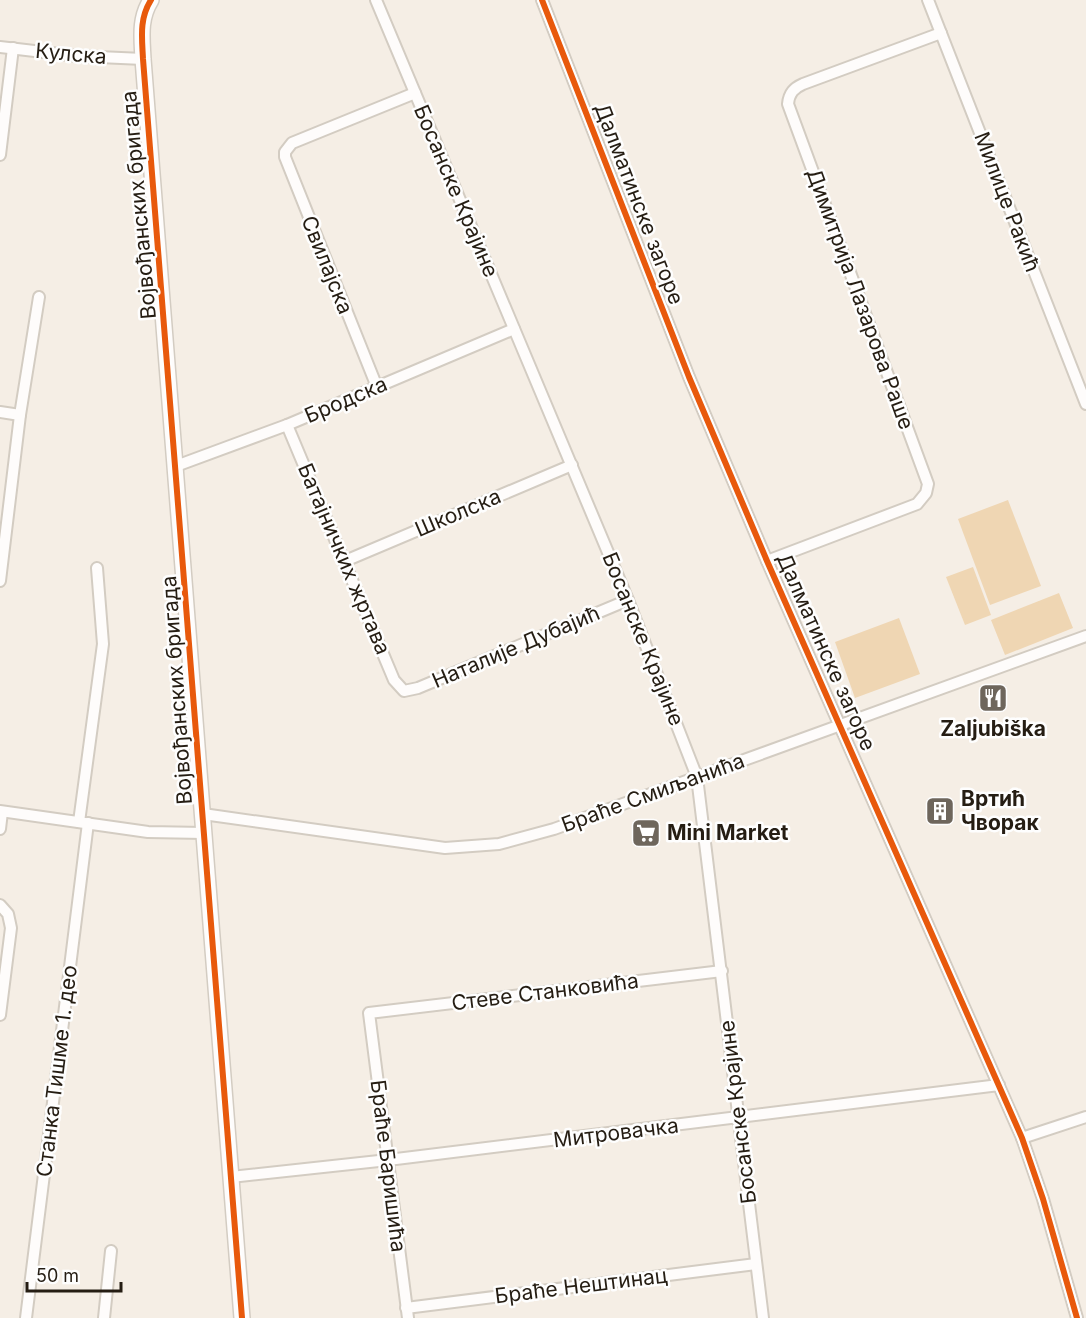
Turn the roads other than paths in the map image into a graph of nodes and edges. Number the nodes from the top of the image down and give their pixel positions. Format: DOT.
graph roads {
  1 [pos="151,0"];
  2 [pos="376,0"];
  3 [pos="542,0"];
  4 [pos="928,0"];
  5 [pos="941,33"];
  6 [pos="0,47"];
  7 [pos="13,48"];
  8 [pos="143,59"];
  9 [pos="415,93"];
  10 [pos="0,155"];
  11 [pos="39,297"];
  12 [pos="514,329"];
  13 [pos="377,387"];
  14 [pos="1086,404"];
  15 [pos="0,412"];
  16 [pos="20,415"];
  17 [pos="287,425"];
  18 [pos="572,465"];
  19 [pos="176,466"];
  20 [pos="345,561"];
  21 [pos="767,561"];
  22 [pos="97,568"];
  23 [pos="0,581"];
  24 [pos="628,600"];
  25 [pos="1086,636"];
  26 [pos="404,691"];
  27 [pos="841,727"];
  28 [pos="697,777"];
  29 [pos="1,812"];
  30 [pos="202,814"];
  31 [pos="84,823"];
  32 [pos="0,830"];
  33 [pos="204,833"];
  34 [pos="0,905"];
  35 [pos="722,971"];
  36 [pos="369,1013"];
  37 [pos="0,1015"];
  38 [pos="999,1085"];
  39 [pos="1086,1117"];
  40 [pos="740,1118"];
  41 [pos="1022,1138"];
  42 [pos="388,1160"];
  43 [pos="231,1177"];
  44 [pos="111,1251"];
  45 [pos="756,1264"];
  46 [pos="407,1313"];
  47 [pos="26,1318"];
  48 [pos="104,1318"];
  49 [pos="242,1318"];
  50 [pos="763,1318"];
  51 [pos="1077,1318"];
  1 -- 8 [label="street, Војвођанских бригада"];
  2 -- 9 [label="street, Босанске Крајине"];
  3 -- 21 [label="street, Далматинске загоре"];
  4 -- 5 [label="street, Милице Ракић"];
  5 -- 14 [label="street, Милице Ракић"];
  5 -- 21 [label="street, Димитрија Лазарова Раше"];
  6 -- 7 [label="street, Кулска"];
  7 -- 8 [label="street, Кулска"];
  7 -- 10 [label="street"];
  8 -- 19 [label="street, Војвођанских бригада"];
  9 -- 12 [label="street, Босанске Крајине"];
  9 -- 13 [label="street, Свилајска"];
  11 -- 16 [label="street"];
  12 -- 13 [label="street, Бродска"];
  12 -- 18 [label="street, Босанске Крајине"];
  13 -- 17 [label="street, Бродска"];
  15 -- 16 [label="street"];
  16 -- 23 [label="street"];
  17 -- 19 [label="street, Бродска"];
  17 -- 20 [label="street, Батајничких жртава"];
  18 -- 20 [label="street, Школска"];
  18 -- 24 [label="street, Босанске Крајине"];
  19 -- 30 [label="street, Војвођанских бригада"];
  20 -- 26 [label="street, Батајничких жртава"];
  21 -- 27 [label="street, Далматинске загоре"];
  22 -- 31 [label="street, Станка Тишме 1. део"];
  24 -- 26 [label="street, Наталије Дубајић"];
  24 -- 28 [label="street, Босанске Крајине"];
  25 -- 27 [label="street, Браће Смиљанића"];
  27 -- 28 [label="street, Браће Смиљанића"];
  27 -- 38 [label="street, Далматинске загоре"];
  28 -- 30 [label="street, Браће Смиљанића"];
  28 -- 35 [label="street, Босанске Крајине"];
  29 -- 31 [label="street"];
  29 -- 32 [label="street"];
  30 -- 33 [label="street, Војвођанских бригада"];
  31 -- 33 [label="street"];
  31 -- 47 [label="street, Станка Тишме 1. део"];
  33 -- 43 [label="street, Војвођанских бригада"];
  34 -- 37 [label="street"];
  35 -- 36 [label="street, Стеве Станковића"];
  35 -- 40 [label="street, Босанске Крајине"];
  36 -- 42 [label="street, Браће Баришића"];
  38 -- 40 [label="street, Митровачка"];
  38 -- 41 [label="street, Далматинске загоре"];
  39 -- 41 [label="street"];
  40 -- 42 [label="street, Митровачка"];
  40 -- 45 [label="street, Босанске Крајине"];
  41 -- 51 [label="street, Далматинске загоре"];
  42 -- 43 [label="street, Митровачка"];
  42 -- 46 [label="street, Браће Баришића"];
  43 -- 49 [label="street, Војвођанских бригада"];
  44 -- 48 [label="street"];
  45 -- 46 [label="street, Браће Нештинац"];
  45 -- 50 [label="street, Босанске Крајине"];
}
